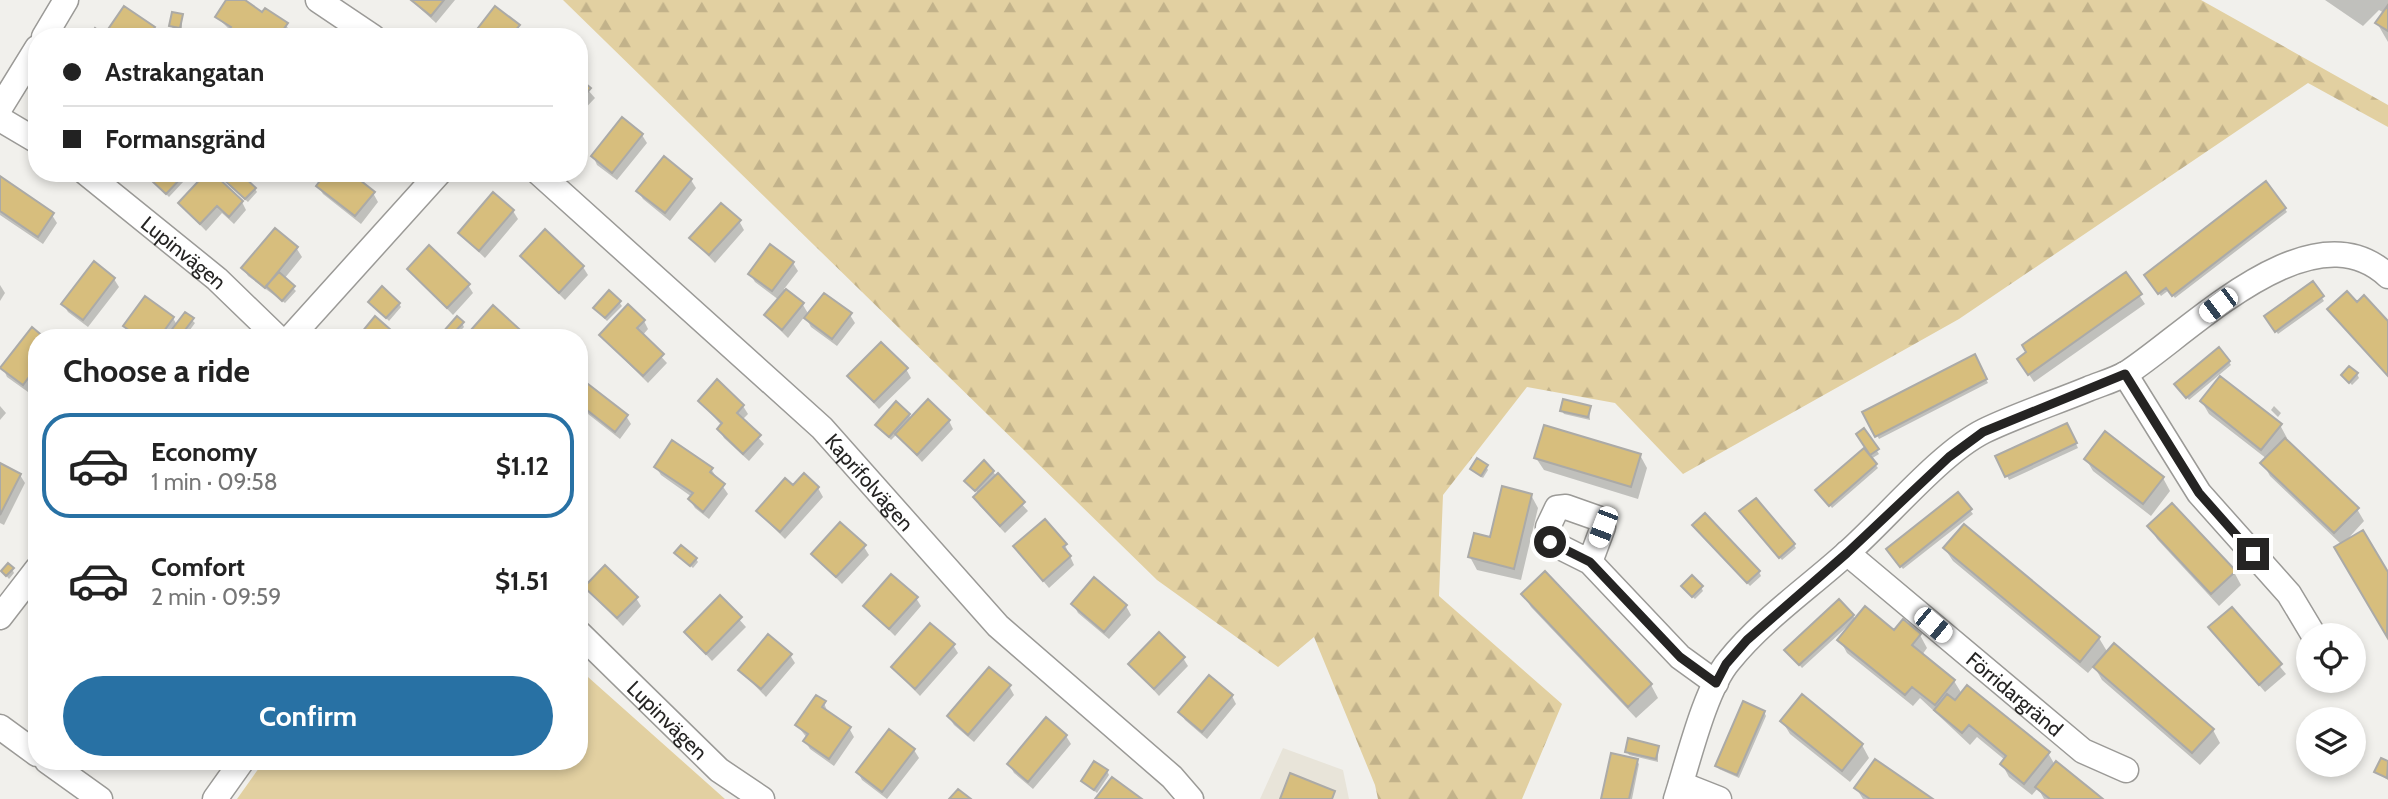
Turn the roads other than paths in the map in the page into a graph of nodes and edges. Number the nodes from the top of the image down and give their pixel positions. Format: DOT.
graph roads {
  1 [pos="66,0"];
  2 [pos="318,0"];
  3 [pos="49,28"];
  4 [pos="360,28"];
  5 [pos="28,63"];
  6 [pos="0,108"];
  7 [pos="0,119"];
  8 [pos="28,136"];
  9 [pos="97,182"];
  10 [pos="431,182"];
  11 [pos="549,182"];
  12 [pos="2388,276"];
  13 [pos="269,329"];
  14 [pos="298,329"];
  15 [pos="2125,374"];
  16 [pos="1847,553"];
  17 [pos="1590,562"];
  18 [pos="28,581"];
  19 [pos="0,617"];
  20 [pos="2306,623"];
  21 [pos="588,642"];
  22 [pos="1716,683"];
  23 [pos="0,727"];
  24 [pos="28,747"];
  25 [pos="60,770"];
  26 [pos="236,770"];
  27 [pos="2126,770"];
  28 [pos="1679,792"];
  29 [pos="100,799"];
  30 [pos="215,799"];
  31 [pos="762,799"];
  32 [pos="1191,799"];
  33 [pos="1718,799"];
  1 -- 3 [label="street"];
  2 -- 4 [label="street"];
  5 -- 6 [label="street"];
  7 -- 8 [label="street"];
  9 -- 13 [label="street, Lupinvägen"];
  10 -- 14 [label="street"];
  11 -- 32 [label="street, Kaprifolvägen"];
  12 -- 15 [label="street"];
  15 -- 16 [label="street"];
  15 -- 20 [label="street"];
  16 -- 22 [label="street"];
  16 -- 27 [label="street, Förridargränd"];
  17 -- 22 [label="street"];
  18 -- 19 [label="street"];
  21 -- 31 [label="street, Lupinvägen"];
  22 -- 28 [label="street"];
  23 -- 24 [label="street"];
  25 -- 29 [label="street"];
  26 -- 30 [label="street"];
  28 -- 33 [label="street"];
}
